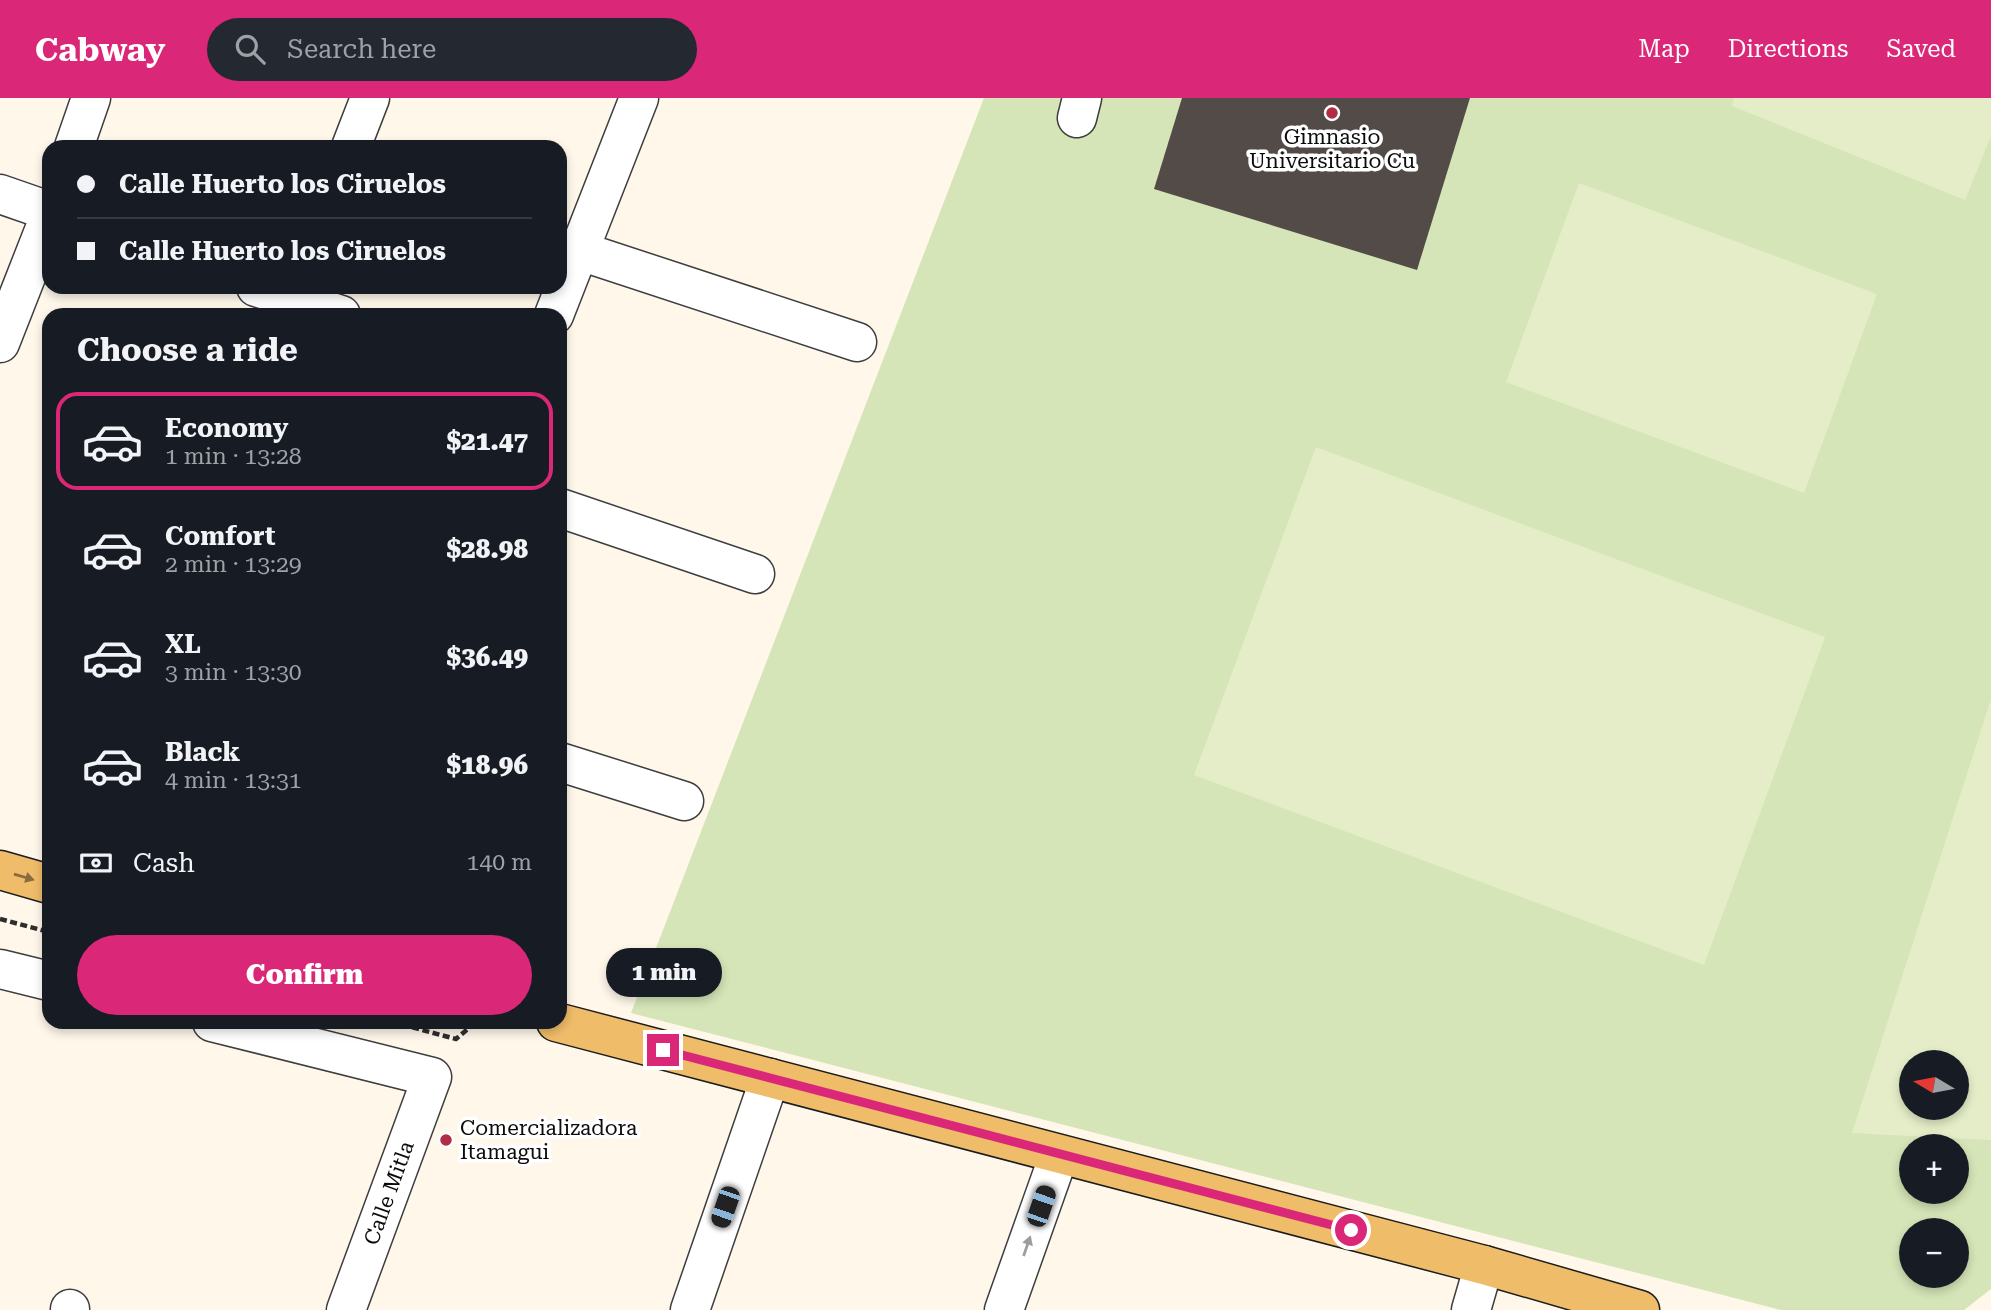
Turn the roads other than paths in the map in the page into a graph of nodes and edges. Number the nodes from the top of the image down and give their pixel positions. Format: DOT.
graph roads {
  1 [pos="91,98"];
  2 [pos="370,98"];
  3 [pos="639,98"];
  4 [pos="76,140"];
  5 [pos="354,140"];
  6 [pos="0,194"];
  7 [pos="42,209"];
  8 [pos="42,236"];
  9 [pos="580,251"];
  10 [pos="567,283"];
  11 [pos="274,294"];
  12 [pos="293,301"];
  13 [pos="317,308"];
  14 [pos="857,342"];
  15 [pos="0,343"];
  16 [pos="567,510"];
  17 [pos="755,574"];
  18 [pos="567,764"];
  19 [pos="684,801"];
  20 [pos="0,870"];
  21 [pos="42,882"];
  22 [pos="0,969"];
  23 [pos="42,979"];
  24 [pos="567,1025"];
  25 [pos="240,1029"];
  26 [pos="769,1078"];
  27 [pos="1059,1155"];
  28 [pos="1483,1265"];
  29 [pos="346,1310"];
  30 [pos="690,1310"];
  31 [pos="1004,1310"];
  32 [pos="1471,1310"];
  33 [pos="1640,1310"];
  1 -- 4 [label="street"];
  2 -- 5 [label="street"];
  3 -- 9 [label="street"];
  6 -- 7 [label="street"];
  8 -- 15 [label="street"];
  9 -- 10 [label="street"];
  9 -- 14 [label="street"];
  11 -- 12 [label="street"];
  12 -- 13 [label="street"];
  16 -- 17 [label="street"];
  18 -- 19 [label="street"];
  20 -- 21 [label="main road, one-way"];
  22 -- 23 [label="street"];
  24 -- 26 [label="main road"];
  25 -- 29 [label="street, Calle Mitla"];
  26 -- 27 [label="main road"];
  26 -- 30 [label="street"];
  27 -- 28 [label="main road"];
  31 -- 27 [label="street, one-way"];
  28 -- 32 [label="street"];
  28 -- 33 [label="main road"];
}
